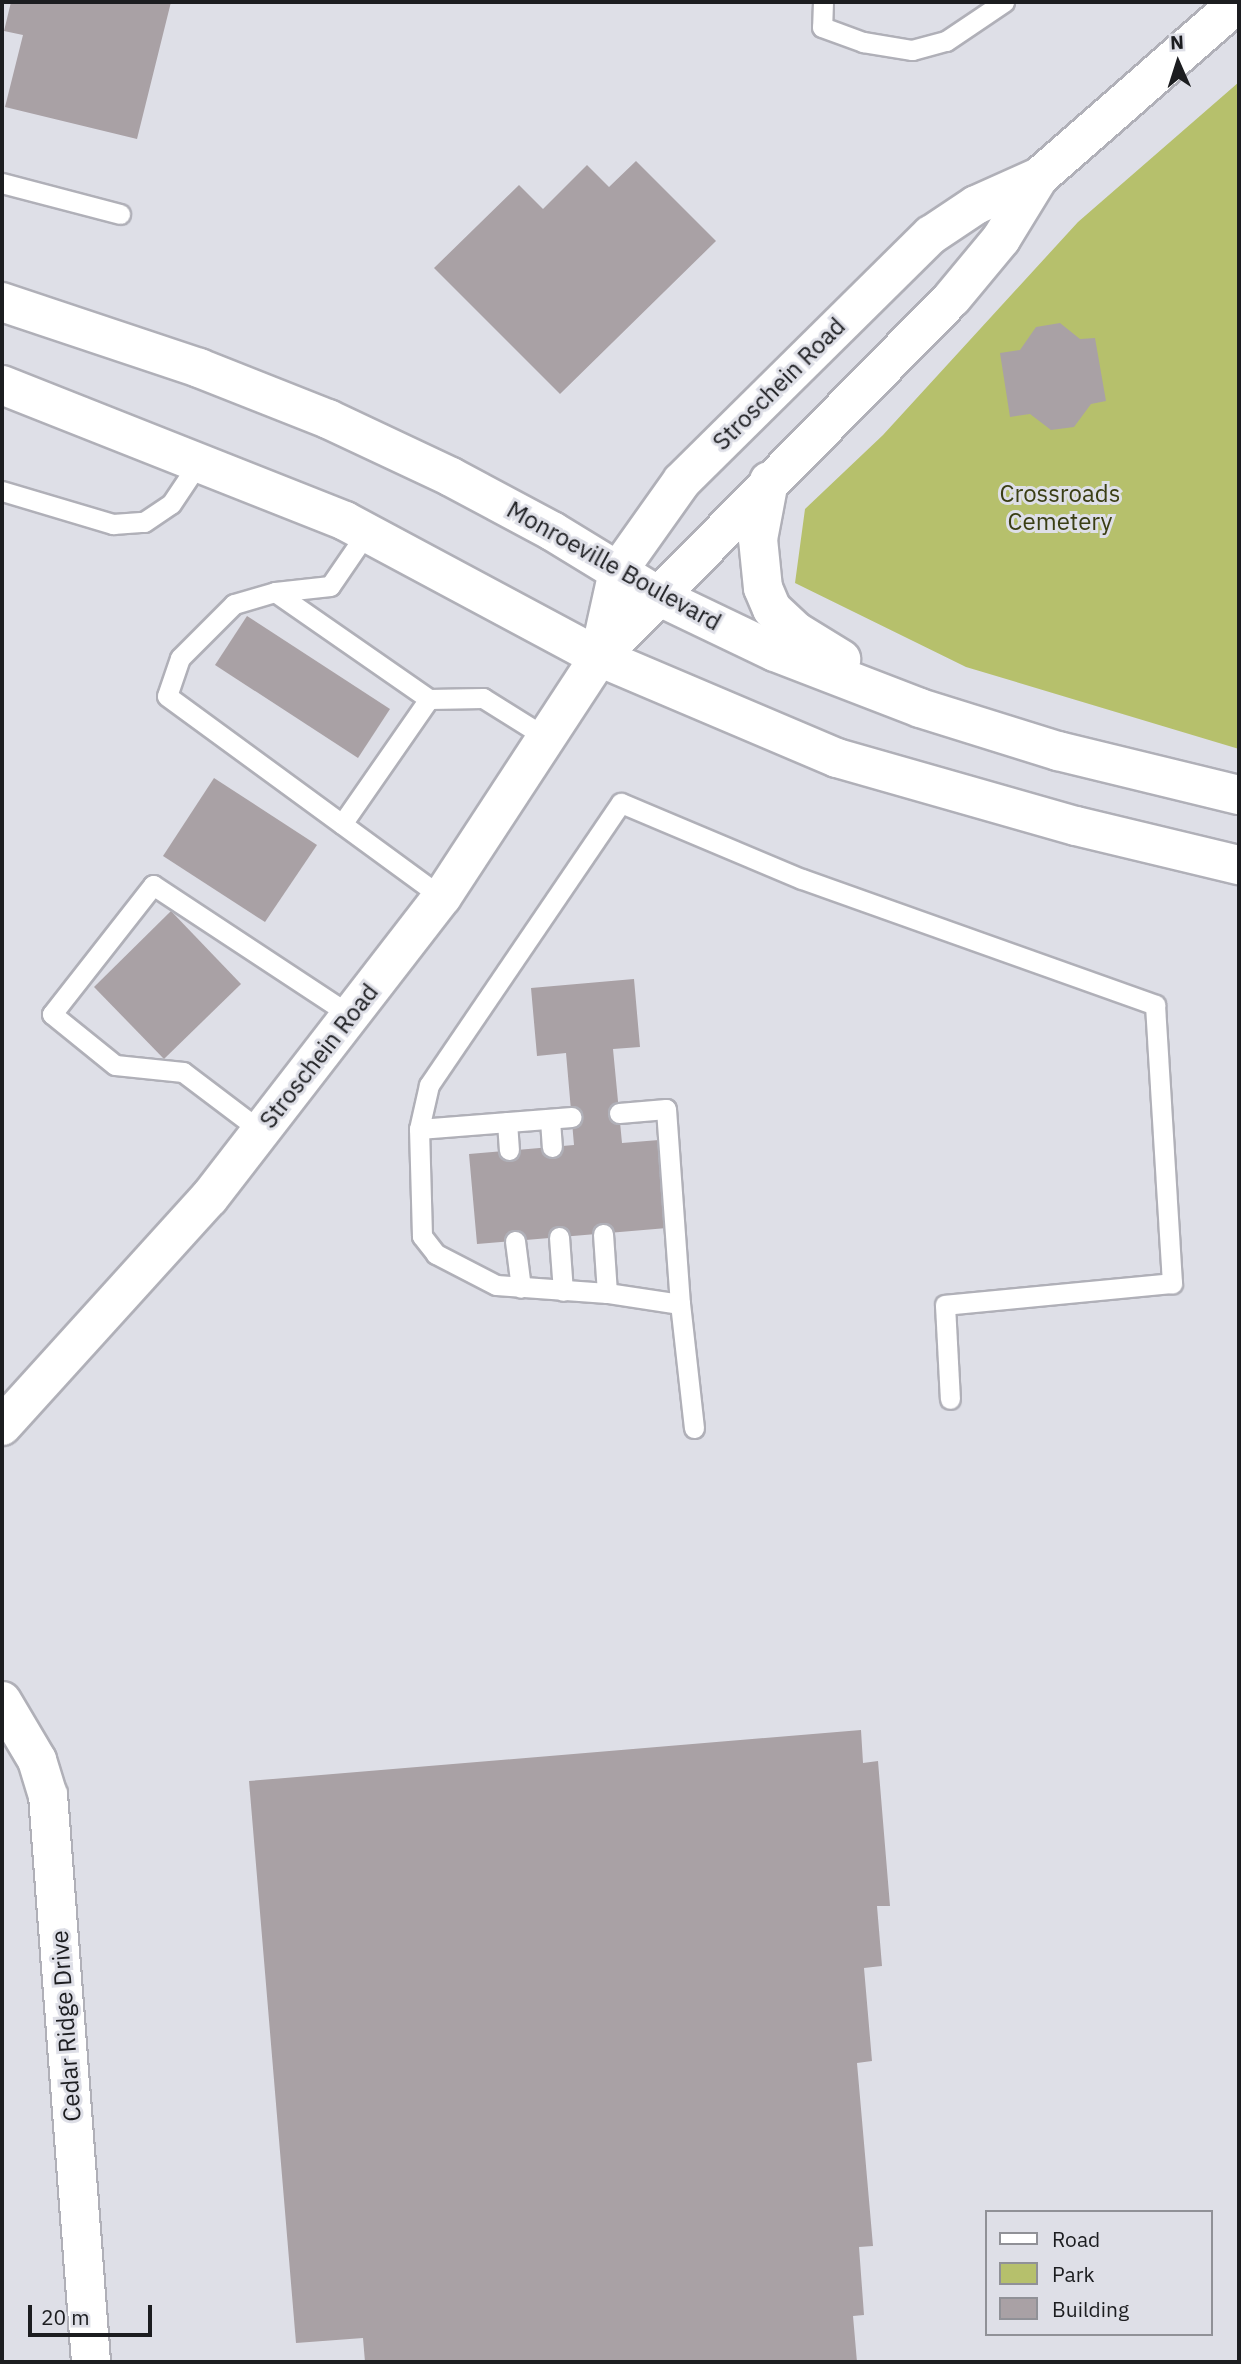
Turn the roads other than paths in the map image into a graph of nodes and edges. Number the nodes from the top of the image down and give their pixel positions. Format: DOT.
graph roads {
  1 [pos="823,2"];
  2 [pos="1004,2"];
  3 [pos="1233,4"];
  4 [pos="1039,177"];
  5 [pos="2,183"];
  6 [pos="120,215"];
  7 [pos="2,302"];
  8 [pos="2,385"];
  9 [pos="199,462"];
  10 [pos="769,481"];
  11 [pos="2,491"];
  12 [pos="367,532"];
  13 [pos="618,571"];
  14 [pos="275,592"];
  15 [pos="660,597"];
  16 [pos="599,657"];
  17 [pos="429,699"];
  18 [pos="920,708"];
  19 [pos="547,738"];
  20 [pos="1239,795"];
  21 [pos="342,824"];
  22 [pos="1239,865"];
  23 [pos="442,897"];
  24 [pos="350,1015"];
  25 [pos="619,1113"];
  26 [pos="572,1117"];
  27 [pos="550,1120"];
  28 [pos="507,1122"];
  29 [pos="419,1129"];
  30 [pos="261,1131"];
  31 [pos="552,1147"];
  32 [pos="509,1150"];
  33 [pos="603,1234"];
  34 [pos="559,1237"];
  35 [pos="515,1241"];
  36 [pos="521,1288"];
  37 [pos="563,1291"];
  38 [pos="607,1293"];
  39 [pos="680,1304"];
  40 [pos="950,1399"];
  41 [pos="2,1426"];
  42 [pos="694,1428"];
  43 [pos="2,1701"];
  44 [pos="91,2362"];
  1 -- 2 [label="lane"];
  3 -- 4 [label="main road, Stroschein Road"];
  4 -- 10 [label="main road, Stroschein Road"];
  4 -- 13 [label="main road, Stroschein Road"];
  5 -- 6 [label="lane"];
  7 -- 13 [label="main road, Monroeville Boulevard"];
  8 -- 9 [label="main road"];
  9 -- 11 [label="lane"];
  9 -- 12 [label="main road"];
  10 -- 15 [label="main road, Stroschein Road"];
  10 -- 18 [label="main road"];
  12 -- 14 [label="lane"];
  12 -- 16 [label="main road"];
  13 -- 15 [label="main road, Monroeville Boulevard"];
  13 -- 16 [label="main road, Stroschein Road"];
  14 -- 17 [label="lane"];
  14 -- 21 [label="lane"];
  15 -- 16 [label="main road, Stroschein Road"];
  15 -- 18 [label="main road, Monroeville Boulevard"];
  16 -- 19 [label="main road, Stroschein Road"];
  16 -- 22 [label="main road"];
  17 -- 19 [label="lane"];
  17 -- 21 [label="lane"];
  18 -- 20 [label="main road, Monroeville Boulevard"];
  19 -- 23 [label="main road, Stroschein Road"];
  21 -- 23 [label="lane"];
  23 -- 24 [label="main road, Stroschein Road"];
  24 -- 30 [label="main road, Stroschein Road"];
  24 -- 30 [label="lane"];
  25 -- 39 [label="lane"];
  26 -- 27 [label="lane"];
  27 -- 28 [label="lane"];
  27 -- 31 [label="lane"];
  28 -- 29 [label="lane"];
  28 -- 32 [label="lane"];
  29 -- 36 [label="lane"];
  29 -- 40 [label="lane"];
  30 -- 41 [label="main road, Stroschein Road"];
  33 -- 38 [label="lane"];
  34 -- 37 [label="lane"];
  35 -- 36 [label="lane"];
  36 -- 37 [label="lane"];
  37 -- 38 [label="lane"];
  38 -- 39 [label="lane"];
  39 -- 42 [label="lane"];
  43 -- 44 [label="main road, Cedar Ridge Drive"];
}
